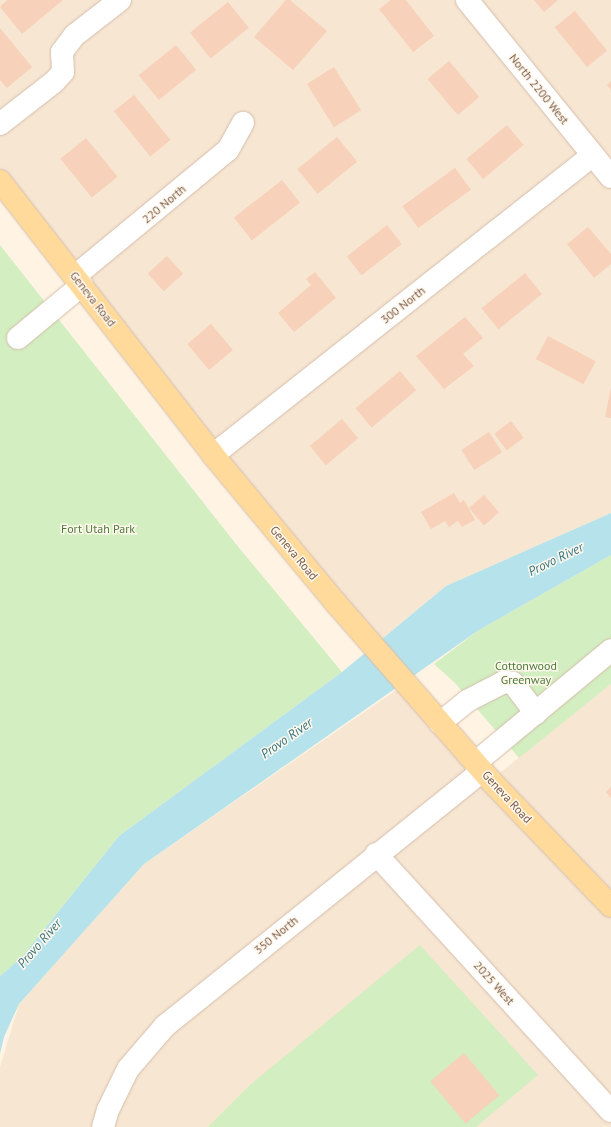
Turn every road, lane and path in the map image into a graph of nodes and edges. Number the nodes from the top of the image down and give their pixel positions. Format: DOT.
graph roads {
  1 [pos="120,0"];
  2 [pos="467,0"];
  3 [pos="243,123"];
  4 [pos="0,124"];
  5 [pos="593,155"];
  6 [pos="611,177"];
  7 [pos="0,181"];
  8 [pos="79,281"];
  9 [pos="18,338"];
  10 [pos="213,455"];
  11 [pos="611,650"];
  12 [pos="536,713"];
  13 [pos="437,720"];
  14 [pos="479,767"];
  15 [pos="376,854"];
  16 [pos="611,906"];
  17 [pos="611,1111"];
  18 [pos="103,1127"];
  1 -- 4 [label="street"];
  2 -- 5 [label="street, North 2200 West"];
  3 -- 8 [label="street, 220 North"];
  5 -- 6 [label="street, North 2200 West"];
  5 -- 10 [label="street, 300 North"];
  7 -- 8 [label="main road, Geneva Road"];
  8 -- 9 [label="street, 220 North"];
  8 -- 10 [label="main road, Geneva Road"];
  10 -- 13 [label="main road, Geneva Road"];
  11 -- 12 [label="street, 350 North"];
  12 -- 13 [label="street"];
  12 -- 14 [label="street, 350 North"];
  13 -- 14 [label="main road, Geneva Road"];
  14 -- 15 [label="street, 350 North"];
  14 -- 16 [label="main road, Geneva Road"];
  15 -- 17 [label="street, 2025 West"];
  15 -- 18 [label="street, 350 North"];
}
